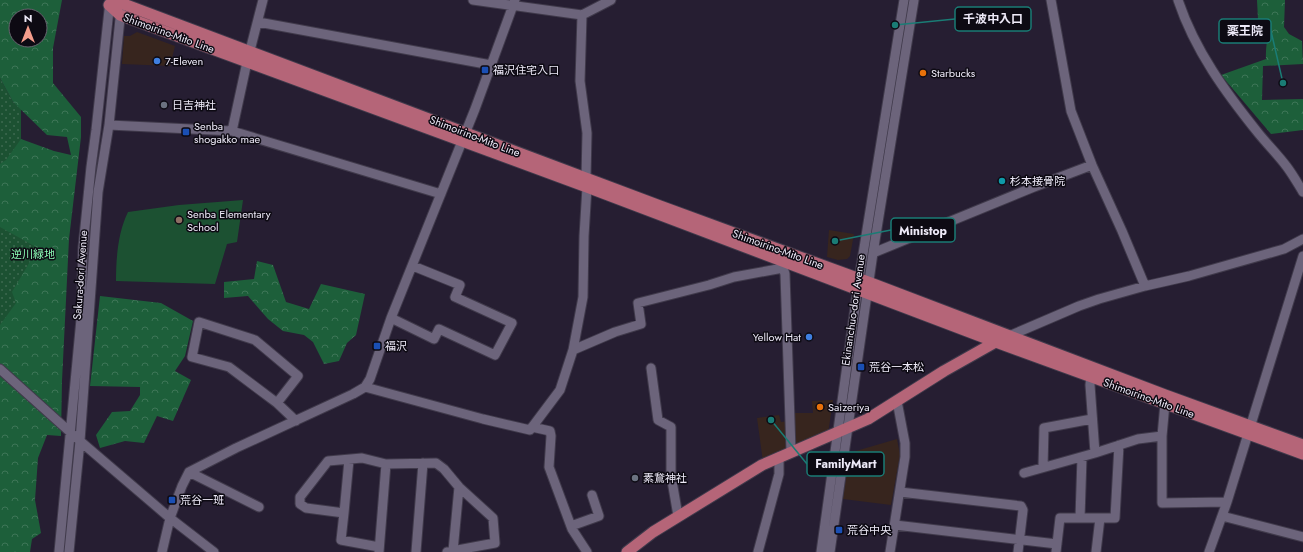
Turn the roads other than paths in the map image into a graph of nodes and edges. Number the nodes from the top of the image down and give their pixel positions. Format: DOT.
graph roads {
  1 [pos="263,0"];
  2 [pos="473,0"];
  3 [pos="611,0"];
  4 [pos="904,0"];
  5 [pos="914,0"];
  6 [pos="1051,0"];
  7 [pos="1178,0"];
  8 [pos="122,2"];
  9 [pos="110,3"];
  10 [pos="514,3"];
  11 [pos="120,15"];
  12 [pos="582,15"];
  13 [pos="258,22"];
  14 [pos="249,57"];
  15 [pos="491,65"];
  16 [pos="109,125"];
  17 [pos="232,131"];
  18 [pos="464,137"];
  19 [pos="1092,165"];
  20 [pos="587,183"];
  21 [pos="1303,192"];
  22 [pos="441,194"];
  23 [pos="1303,240"];
  24 [pos="873,253"];
  25 [pos="1303,256"];
  26 [pos="784,265"];
  27 [pos="413,266"];
  28 [pos="863,286"];
  29 [pos="1145,286"];
  30 [pos="391,318"];
  31 [pos="1009,336"];
  32 [pos="996,342"];
  33 [pos="573,350"];
  34 [pos="651,368"];
  35 [pos="0,369"];
  36 [pos="1091,376"];
  37 [pos="365,387"];
  38 [pos="897,402"];
  39 [pos="277,403"];
  40 [pos="1165,403"];
  41 [pos="1092,419"];
  42 [pos="296,421"];
  43 [pos="532,427"];
  44 [pos="848,427"];
  45 [pos="1249,430"];
  46 [pos="70,432"];
  47 [pos="837,432"];
  48 [pos="1162,436"];
  49 [pos="80,441"];
  50 [pos="1119,445"];
  51 [pos="1303,445"];
  52 [pos="791,452"];
  53 [pos="1096,453"];
  54 [pos="1303,454"];
  55 [pos="779,457"];
  56 [pos="1082,457"];
  57 [pos="349,460"];
  58 [pos="423,463"];
  59 [pos="386,464"];
  60 [pos="1043,467"];
  61 [pos="189,472"];
  62 [pos="1024,473"];
  63 [pos="459,487"];
  64 [pos="900,492"];
  65 [pos="592,495"];
  66 [pos="1227,502"];
  67 [pos="259,507"];
  68 [pos="344,513"];
  69 [pos="678,516"];
  70 [pos="1222,516"];
  71 [pos="170,518"];
  72 [pos="1080,518"];
  73 [pos="1100,518"];
  74 [pos="895,524"];
  75 [pos="571,526"];
  76 [pos="1303,537"];
  77 [pos="1019,540"];
  78 [pos="1056,548"];
  79 [pos="379,550"];
  80 [pos="450,551"];
  81 [pos="59,552"];
  82 [pos="68,552"];
  83 [pos="162,552"];
  84 [pos="214,552"];
  85 [pos="416,552"];
  86 [pos="587,552"];
  87 [pos="627,552"];
  88 [pos="758,552"];
  89 [pos="821,552"];
  90 [pos="830,552"];
  91 [pos="890,552"];
  92 [pos="1018,552"];
  93 [pos="1096,552"];
  94 [pos="1209,552"];
  1 -- 13 [label="street"];
  2 -- 10 [label="street"];
  3 -- 12 [label="street"];
  4 -- 28 [label="street, Ekinanchuo-dori Avenue"];
  5 -- 24 [label="street, Ekinanchuo-dori Avenue"];
  6 -- 19 [label="street"];
  7 -- 21 [label="street"];
  8 -- 9 [label="main road, Shimoirino-Mito Line"];
  8 -- 11 [label="street, Sakura-dori Avenue"];
  8 -- 14 [label="main road, Shimoirino-Mito Line"];
  9 -- 11 [label="main road, Shimoirino-Mito Line"];
  9 -- 46 [label="street, Sakura-dori Avenue"];
  10 -- 12 [label="street"];
  10 -- 15 [label="street"];
  11 -- 14 [label="main road, Shimoirino-Mito Line"];
  11 -- 16 [label="street, Sakura-dori Avenue"];
  12 -- 20 [label="street"];
  13 -- 14 [label="street"];
  13 -- 15 [label="street"];
  14 -- 17 [label="street"];
  14 -- 18 [label="main road, Shimoirino-Mito Line"];
  15 -- 18 [label="street"];
  16 -- 17 [label="street"];
  16 -- 49 [label="street, Sakura-dori Avenue"];
  17 -- 22 [label="street"];
  18 -- 20 [label="main road, Shimoirino-Mito Line"];
  18 -- 22 [label="street"];
  19 -- 24 [label="street"];
  19 -- 29 [label="street"];
  20 -- 26 [label="main road, Shimoirino-Mito Line"];
  20 -- 28 [label="main road, Shimoirino-Mito Line"];
  20 -- 33 [label="street"];
  22 -- 27 [label="street"];
  23 -- 29 [label="street"];
  24 -- 28 [label="street, Ekinanchuo-dori Avenue"];
  25 -- 45 [label="street"];
  26 -- 28 [label="main road, Shimoirino-Mito Line"];
  26 -- 33 [label="street"];
  26 -- 52 [label="street"];
  27 -- 30 [label="street"];
  27 -- 30 [label="street"];
  28 -- 31 [label="main road, Shimoirino-Mito Line"];
  28 -- 32 [label="main road, Shimoirino-Mito Line"];
  28 -- 44 [label="street, Ekinanchuo-dori Avenue"];
  28 -- 47 [label="street, Ekinanchuo-dori Avenue"];
  29 -- 31 [label="street"];
  30 -- 37 [label="street"];
  31 -- 32 [label="main road"];
  31 -- 45 [label="main road, Shimoirino-Mito Line"];
  32 -- 36 [label="main road, Shimoirino-Mito Line"];
  32 -- 38 [label="main road"];
  33 -- 43 [label="street"];
  34 -- 69 [label="street"];
  35 -- 46 [label="street"];
  36 -- 40 [label="main road, Shimoirino-Mito Line"];
  36 -- 41 [label="street"];
  37 -- 42 [label="street"];
  37 -- 43 [label="street"];
  38 -- 44 [label="main road"];
  38 -- 64 [label="street"];
  39 -- 39 [label="street"];
  39 -- 42 [label="street"];
  40 -- 45 [label="main road, Shimoirino-Mito Line"];
  40 -- 48 [label="street"];
  41 -- 53 [label="street"];
  41 -- 60 [label="street"];
  42 -- 61 [label="street"];
  43 -- 75 [label="street"];
  44 -- 47 [label="main road"];
  44 -- 90 [label="street, Ekinanchuo-dori Avenue"];
  45 -- 51 [label="main road, Shimoirino-Mito Line"];
  45 -- 54 [label="main road, Shimoirino-Mito Line"];
  45 -- 66 [label="street"];
  46 -- 49 [label="street"];
  46 -- 81 [label="street, Sakura-dori Avenue"];
  47 -- 52 [label="main road"];
  47 -- 89 [label="street, Ekinanchuo-dori Avenue"];
  48 -- 50 [label="street"];
  48 -- 66 [label="street"];
  49 -- 71 [label="street"];
  49 -- 82 [label="street, Sakura-dori Avenue"];
  50 -- 53 [label="street"];
  50 -- 73 [label="street"];
  52 -- 55 [label="main road"];
  53 -- 56 [label="street"];
  55 -- 69 [label="main road"];
  55 -- 88 [label="street"];
  56 -- 60 [label="street"];
  56 -- 72 [label="street"];
  57 -- 59 [label="street"];
  57 -- 68 [label="street"];
  57 -- 68 [label="street"];
  58 -- 59 [label="street"];
  58 -- 63 [label="street"];
  58 -- 85 [label="street"];
  59 -- 79 [label="street"];
  60 -- 62 [label="street"];
  61 -- 67 [label="street"];
  61 -- 71 [label="street"];
  63 -- 80 [label="street"];
  63 -- 80 [label="street"];
  64 -- 74 [label="street"];
  64 -- 77 [label="street"];
  65 -- 75 [label="street"];
  66 -- 70 [label="street"];
  68 -- 79 [label="street"];
  69 -- 87 [label="main road"];
  70 -- 76 [label="street"];
  70 -- 94 [label="street"];
  71 -- 83 [label="street"];
  71 -- 84 [label="street"];
  72 -- 73 [label="street"];
  72 -- 78 [label="street"];
  73 -- 93 [label="street"];
  74 -- 77 [label="street"];
  74 -- 91 [label="street"];
  75 -- 86 [label="street"];
  77 -- 78 [label="street"];
  77 -- 92 [label="street"];
}
